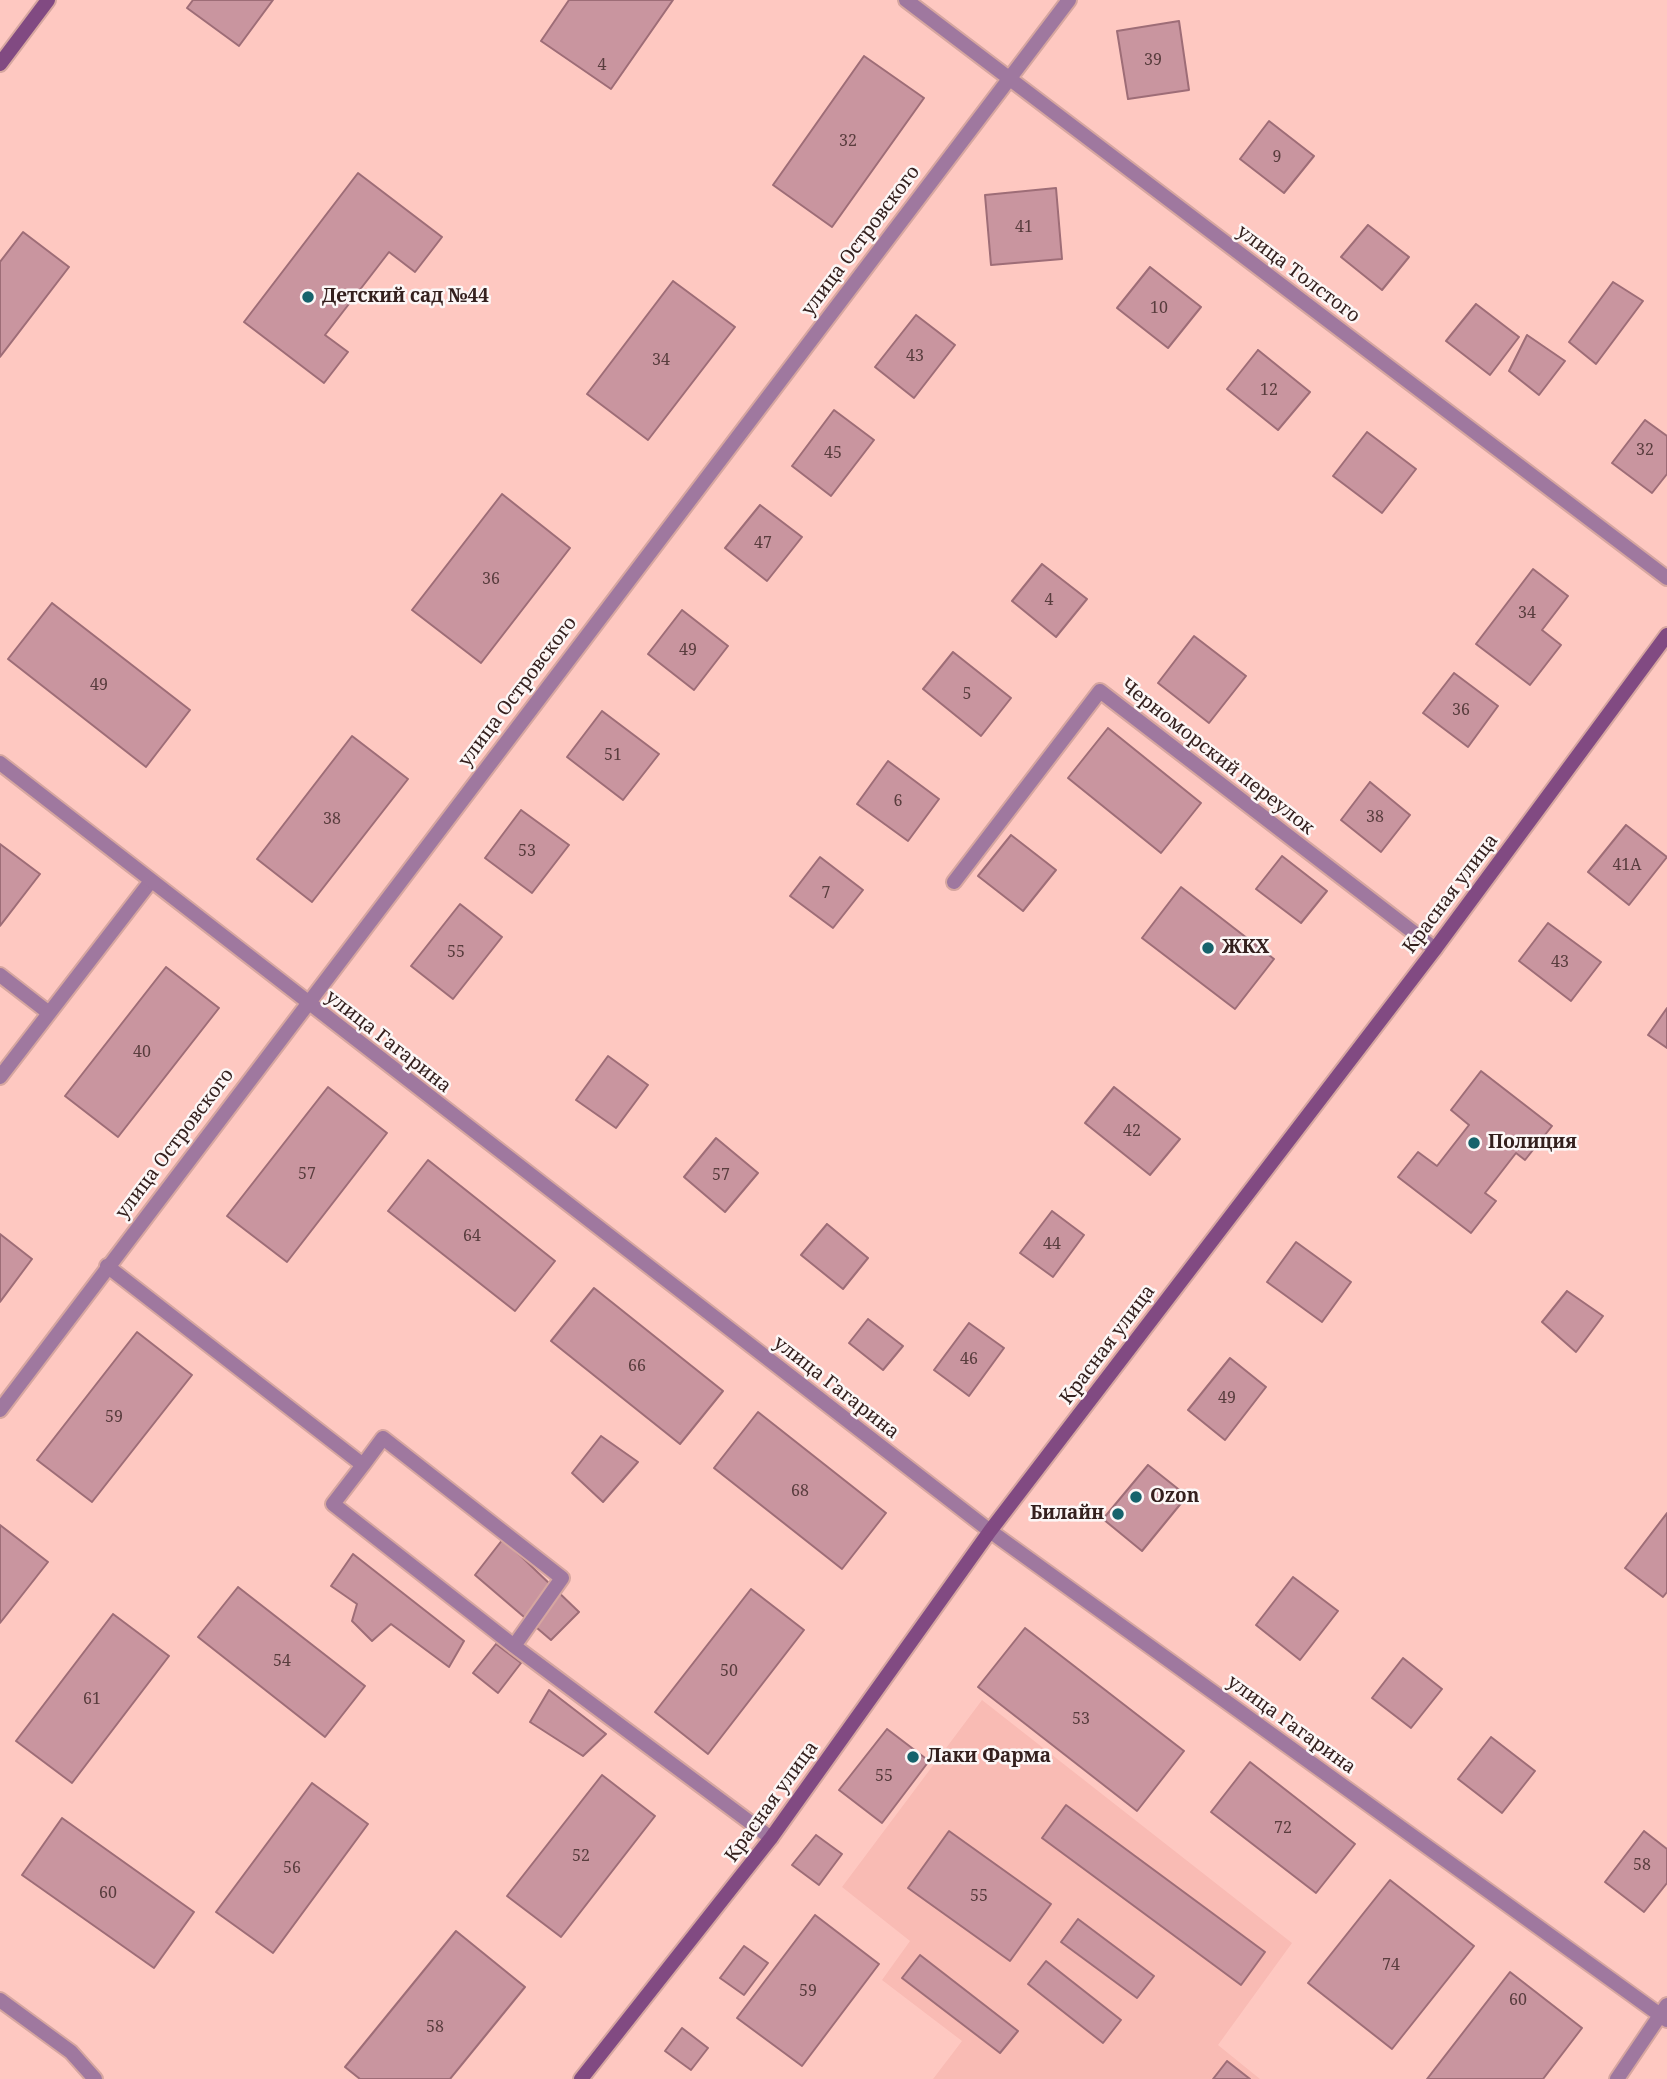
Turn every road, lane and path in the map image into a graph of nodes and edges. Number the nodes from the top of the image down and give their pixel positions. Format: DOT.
graph roads {
  1 [pos="48,0"];
  2 [pos="906,0"];
  3 [pos="1069,0"];
  4 [pos="0,64"];
  5 [pos="1009,79"];
  6 [pos="1667,578"];
  7 [pos="1667,635"];
  8 [pos="0,763"];
  9 [pos="150,881"];
  10 [pos="954,883"];
  11 [pos="1435,949"];
  12 [pos="0,975"];
  13 [pos="306,1003"];
  14 [pos="50,1013"];
  15 [pos="0,1077"];
  16 [pos="107,1266"];
  17 [pos="0,1410"];
  18 [pos="363,1465"];
  19 [pos="989,1531"];
  20 [pos="514,1646"];
  21 [pos="771,1838"];
  22 [pos="0,2000"];
  23 [pos="1665,2013"];
  24 [pos="95,2079"];
  25 [pos="581,2079"];
  26 [pos="1616,2079"];
  1 -- 4 [label="street"];
  2 -- 5 [label="street, улица Толстого"];
  3 -- 5 [label="street, улица Островского"];
  5 -- 6 [label="street, улица Толстого"];
  5 -- 13 [label="street, улица Островского"];
  7 -- 11 [label="street, Красная улица"];
  8 -- 9 [label="street, улица Гагарина"];
  9 -- 13 [label="street, улица Гагарина"];
  9 -- 14 [label="street"];
  10 -- 11 [label="street, Черноморский переулок"];
  11 -- 19 [label="street, Красная улица"];
  12 -- 14 [label="street"];
  13 -- 16 [label="street, улица Островского"];
  13 -- 19 [label="street, улица Гагарина"];
  14 -- 15 [label="street"];
  16 -- 17 [label="street, улица Островского"];
  16 -- 18 [label="street"];
  18 -- 20 [label="street"];
  18 -- 20 [label="street"];
  19 -- 21 [label="street, Красная улица"];
  19 -- 23 [label="street, улица Гагарина"];
  20 -- 21 [label="street"];
  21 -- 25 [label="street, Красная улица"];
  22 -- 24 [label="street"];
  23 -- 26 [label="street"];
}
